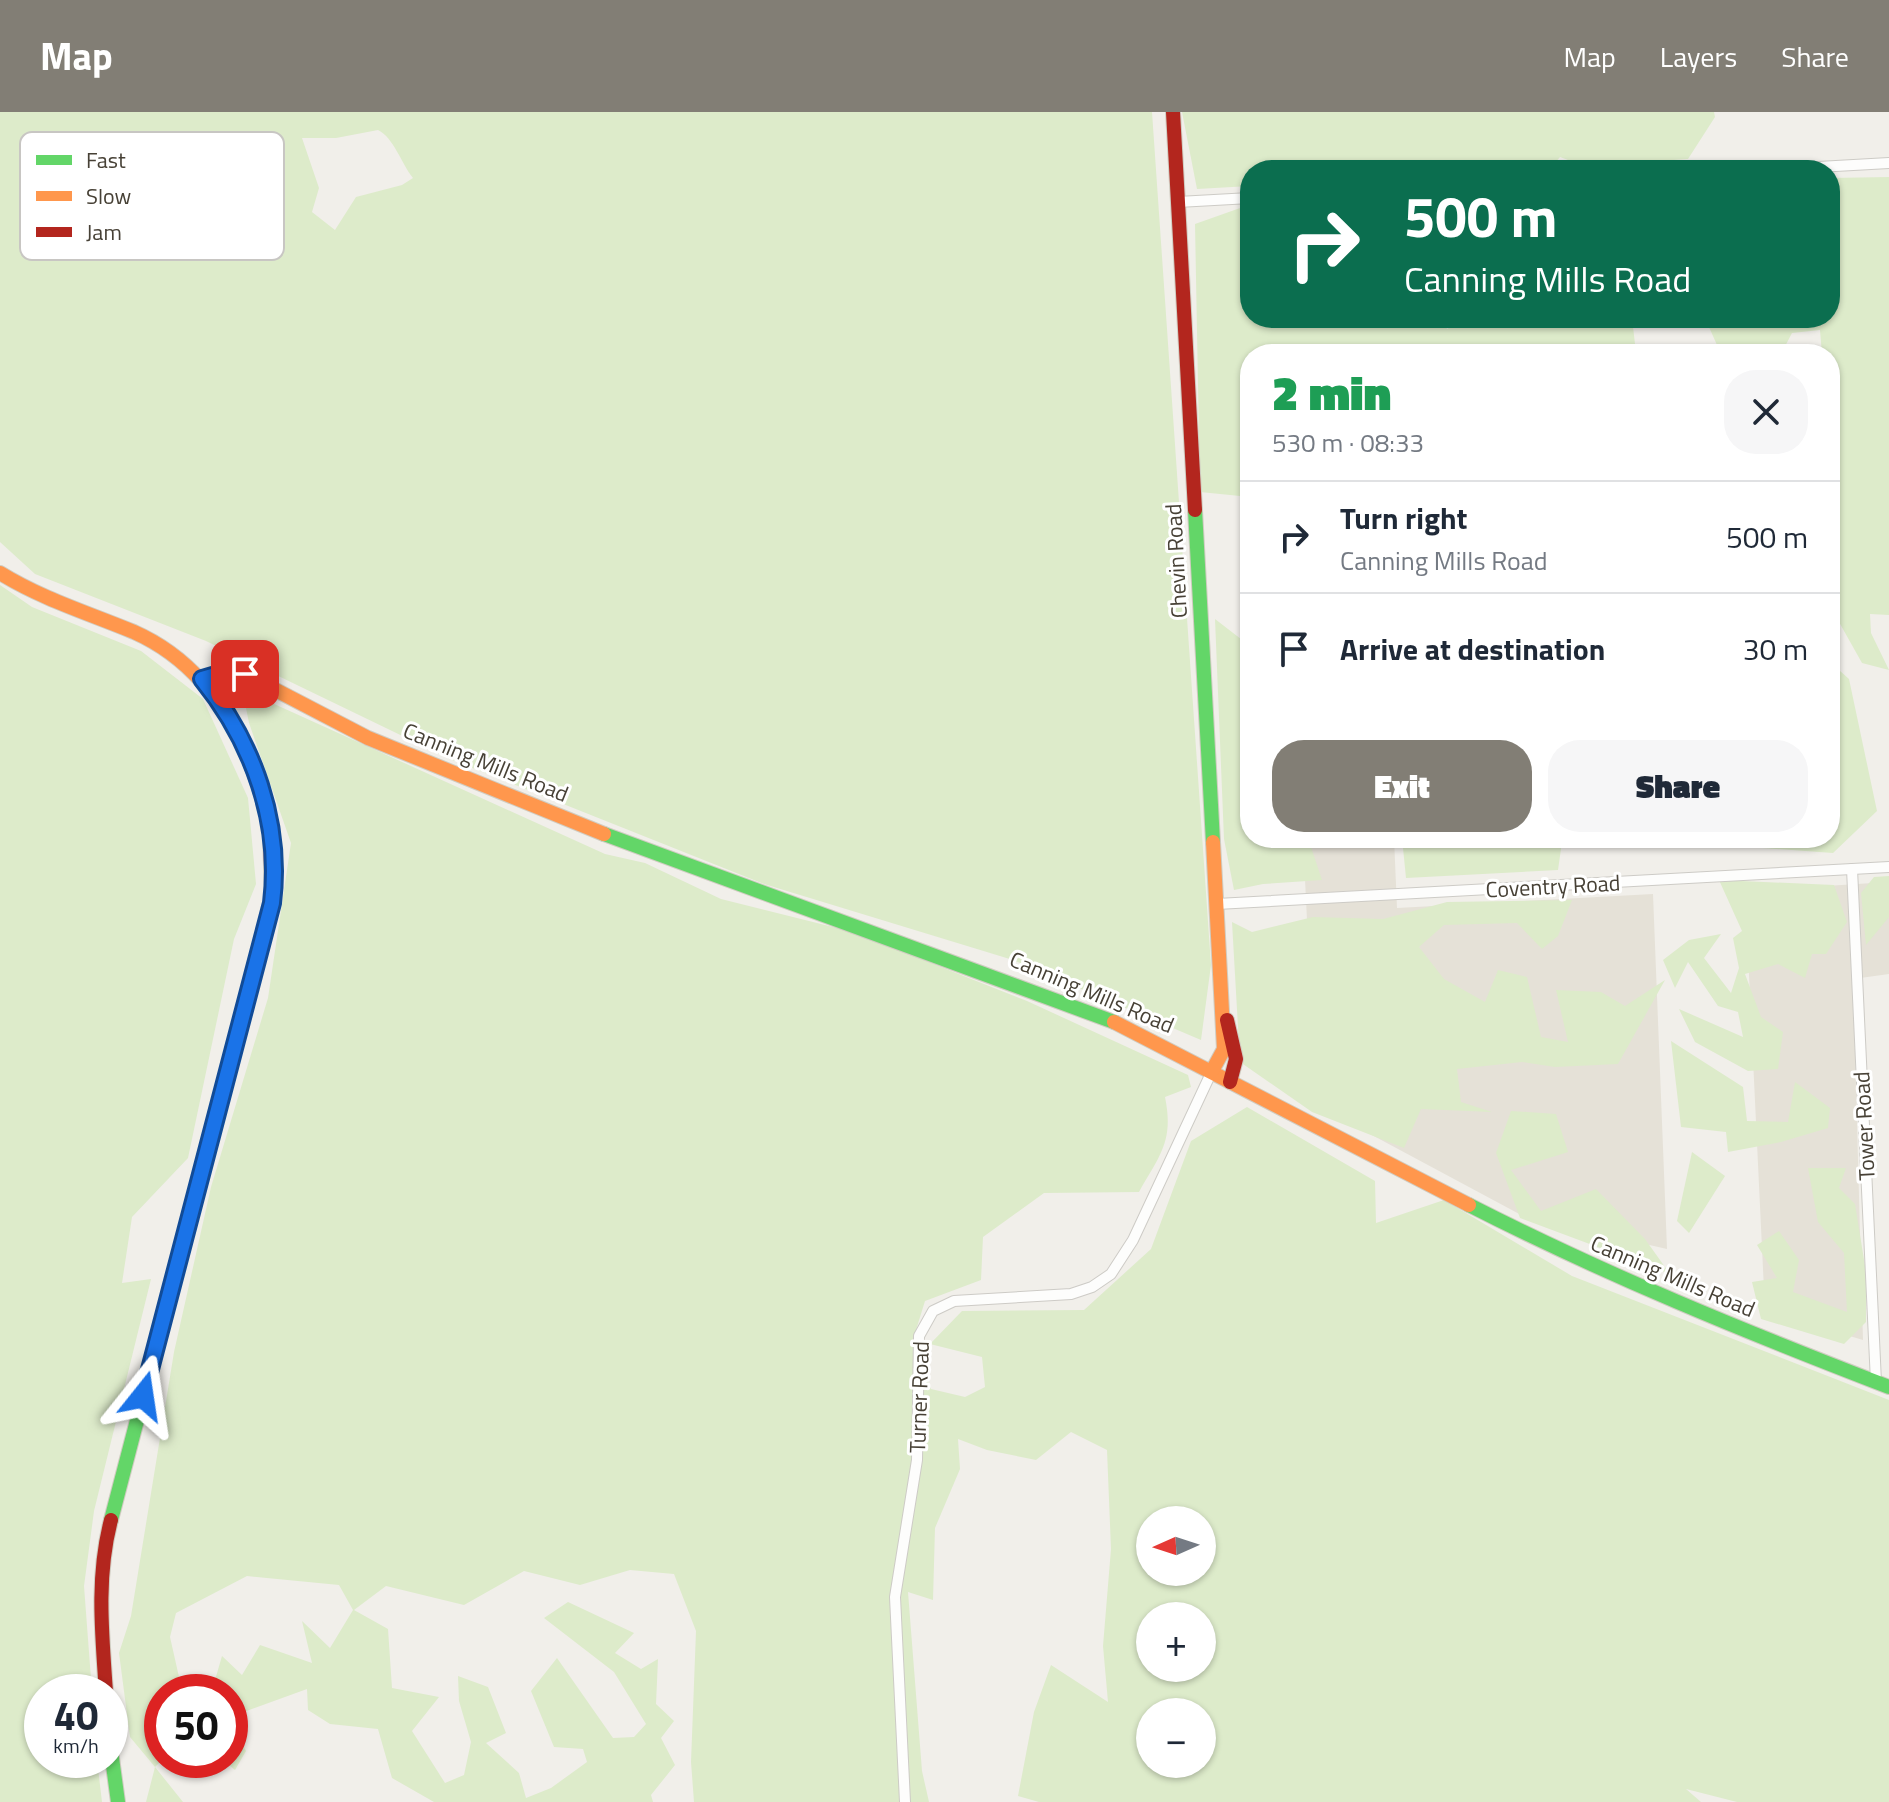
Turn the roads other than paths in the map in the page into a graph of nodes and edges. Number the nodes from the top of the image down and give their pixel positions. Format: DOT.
graph roads {
  1 [pos="1173,112"];
  2 [pos="1889,163"];
  3 [pos="1840,166"];
  4 [pos="1240,199"];
  5 [pos="1178,202"];
  6 [pos="0,573"];
  7 [pos="202,679"];
  8 [pos="258,681"];
  9 [pos="215,697"];
  10 [pos="1889,867"];
  11 [pos="1852,869"];
  12 [pos="1217,904"];
  13 [pos="1222,1008"];
  14 [pos="1212,1071"];
  15 [pos="1230,1082"];
  16 [pos="1883,1384"];
  17 [pos="105,1674"];
  18 [pos="115,1778"];
  19 [pos="118,1802"];
  20 [pos="905,1802"];
  1 -- 5 [label="main road, Chevin Road"];
  2 -- 3 [label="street"];
  4 -- 5 [label="street"];
  5 -- 12 [label="main road, Chevin Road"];
  6 -- 7 [label="main road"];
  7 -- 8 [label="main road, Canning Mills Road"];
  7 -- 9 [label="main road"];
  8 -- 9 [label="main road"];
  8 -- 14 [label="main road, Canning Mills Road"];
  9 -- 17 [label="main road"];
  10 -- 11 [label="street, Coventry Road"];
  11 -- 12 [label="street, Coventry Road"];
  11 -- 16 [label="street, Tower Road"];
  12 -- 13 [label="main road, Chevin Road"];
  13 -- 14 [label="main road, Chevin Road"];
  13 -- 15 [label="main road, Chevin Road"];
  14 -- 15 [label="main road, Canning Mills Road"];
  14 -- 20 [label="street, Turner Road"];
  15 -- 16 [label="main road, Canning Mills Road"];
  18 -- 19 [label="main road"];
}
